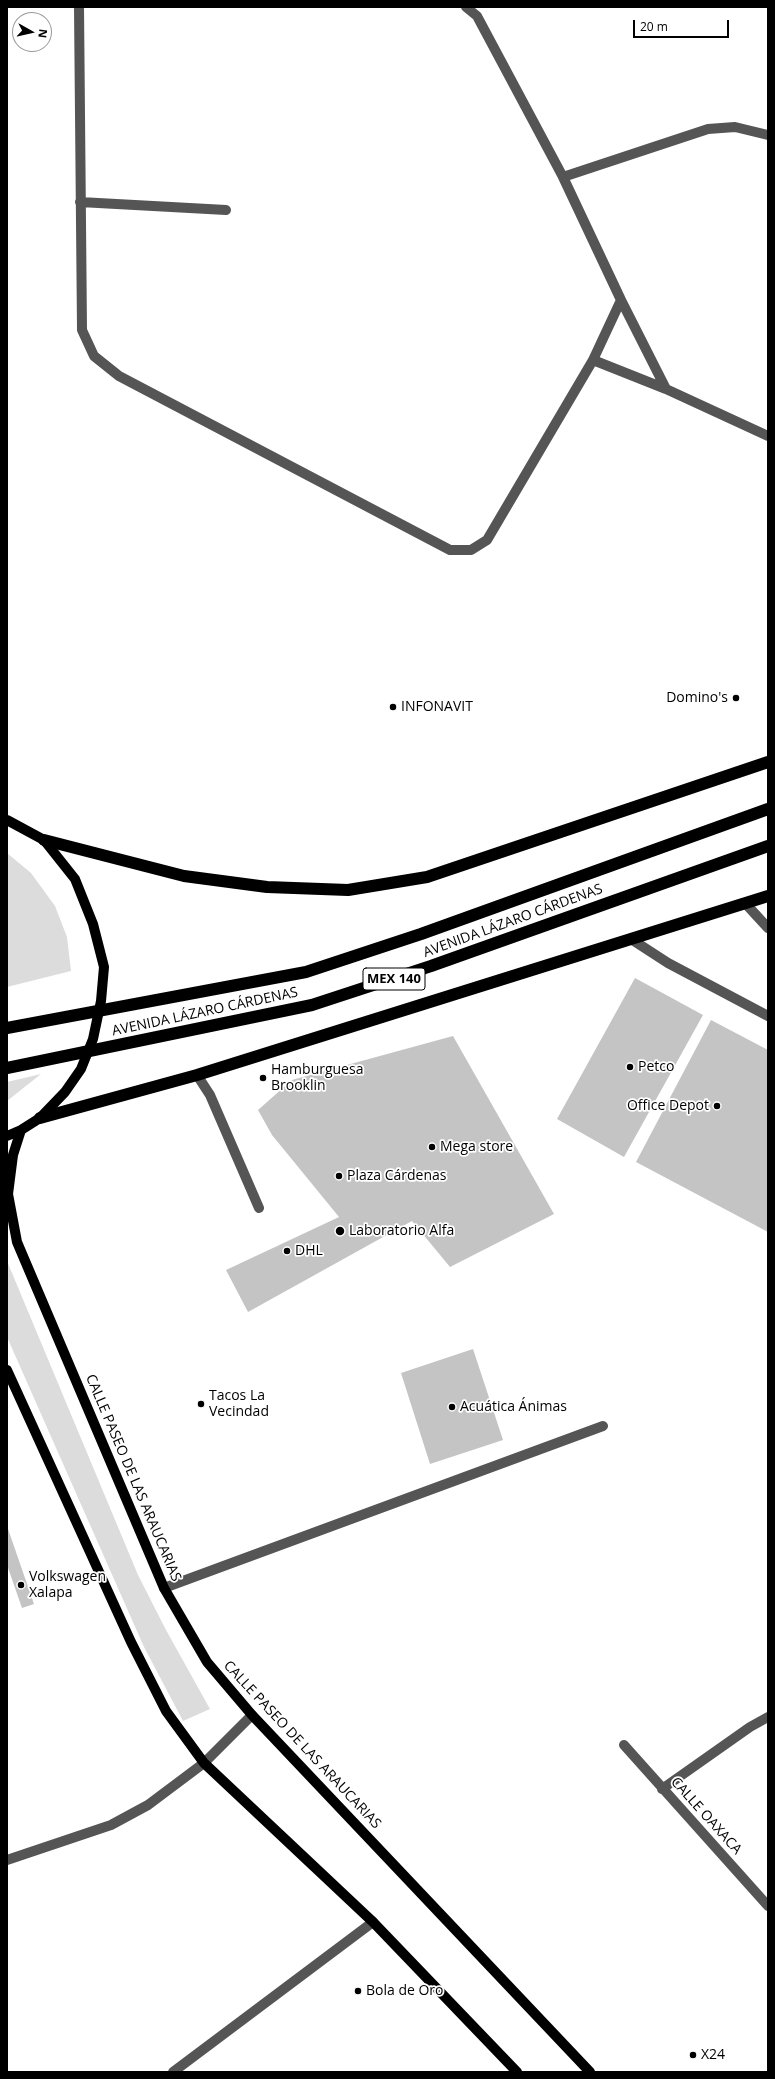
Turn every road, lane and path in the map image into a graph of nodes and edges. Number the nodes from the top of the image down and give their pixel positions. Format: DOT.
graph roads {
  1 [pos="78,7"];
  2 [pos="466,7"];
  3 [pos="768,135"];
  4 [pos="563,177"];
  5 [pos="80,202"];
  6 [pos="226,210"];
  7 [pos="621,300"];
  8 [pos="593,360"];
  9 [pos="666,389"];
  10 [pos="768,436"];
  11 [pos="768,762"];
  12 [pos="768,809"];
  13 [pos="7,820"];
  14 [pos="44,840"];
  15 [pos="768,846"];
  16 [pos="768,896"];
  17 [pos="745,903"];
  18 [pos="768,928"];
  19 [pos="631,939"];
  20 [pos="768,1016"];
  21 [pos="7,1028"];
  22 [pos="7,1068"];
  23 [pos="197,1075"];
  24 [pos="40,1118"];
  25 [pos="21,1130"];
  26 [pos="7,1136"];
  27 [pos="259,1208"];
  28 [pos="7,1370"];
  29 [pos="603,1426"];
  30 [pos="164,1588"];
  31 [pos="252,1715"];
  32 [pos="768,1717"];
  33 [pos="624,1745"];
  34 [pos="204,1762"];
  35 [pos="662,1789"];
  36 [pos="7,1860"];
  37 [pos="768,1906"];
  38 [pos="373,1922"];
  39 [pos="173,2072"];
  40 [pos="517,2072"];
  41 [pos="590,2072"];
  1 -- 5 [label="street"];
  2 -- 4 [label="street"];
  3 -- 4 [label="street"];
  4 -- 7 [label="street"];
  5 -- 6 [label="street"];
  5 -- 8 [label="street"];
  7 -- 8 [label="street"];
  7 -- 9 [label="street"];
  8 -- 9 [label="street"];
  9 -- 10 [label="street"];
  11 -- 14 [label="highway"];
  12 -- 21 [label="highway, AVENIDA LÁZARO CÁRDENAS / MEX 140"];
  13 -- 14 [label="main road"];
  14 -- 24 [label="main road"];
  15 -- 22 [label="highway, AVENIDA LÁZARO CÁRDENAS / MEX 140"];
  16 -- 17 [label="highway"];
  17 -- 18 [label="street"];
  17 -- 19 [label="highway"];
  19 -- 20 [label="street"];
  19 -- 23 [label="highway"];
  23 -- 24 [label="highway"];
  23 -- 27 [label="street"];
  24 -- 25 [label="main road"];
  25 -- 26 [label="main road"];
  25 -- 30 [label="main road, CALLE PASEO DE LAS ARAUCARIAS"];
  28 -- 34 [label="main road"];
  29 -- 30 [label="street"];
  30 -- 31 [label="main road, CALLE PASEO DE LAS ARAUCARIAS"];
  31 -- 34 [label="street"];
  31 -- 41 [label="main road, CALLE PASEO DE LAS ARAUCARIAS"];
  32 -- 35 [label="street"];
  33 -- 35 [label="street, CALLE OAXACA"];
  34 -- 36 [label="street"];
  34 -- 38 [label="main road"];
  35 -- 37 [label="street, CALLE OAXACA"];
  38 -- 39 [label="street"];
  38 -- 40 [label="main road"];
}
